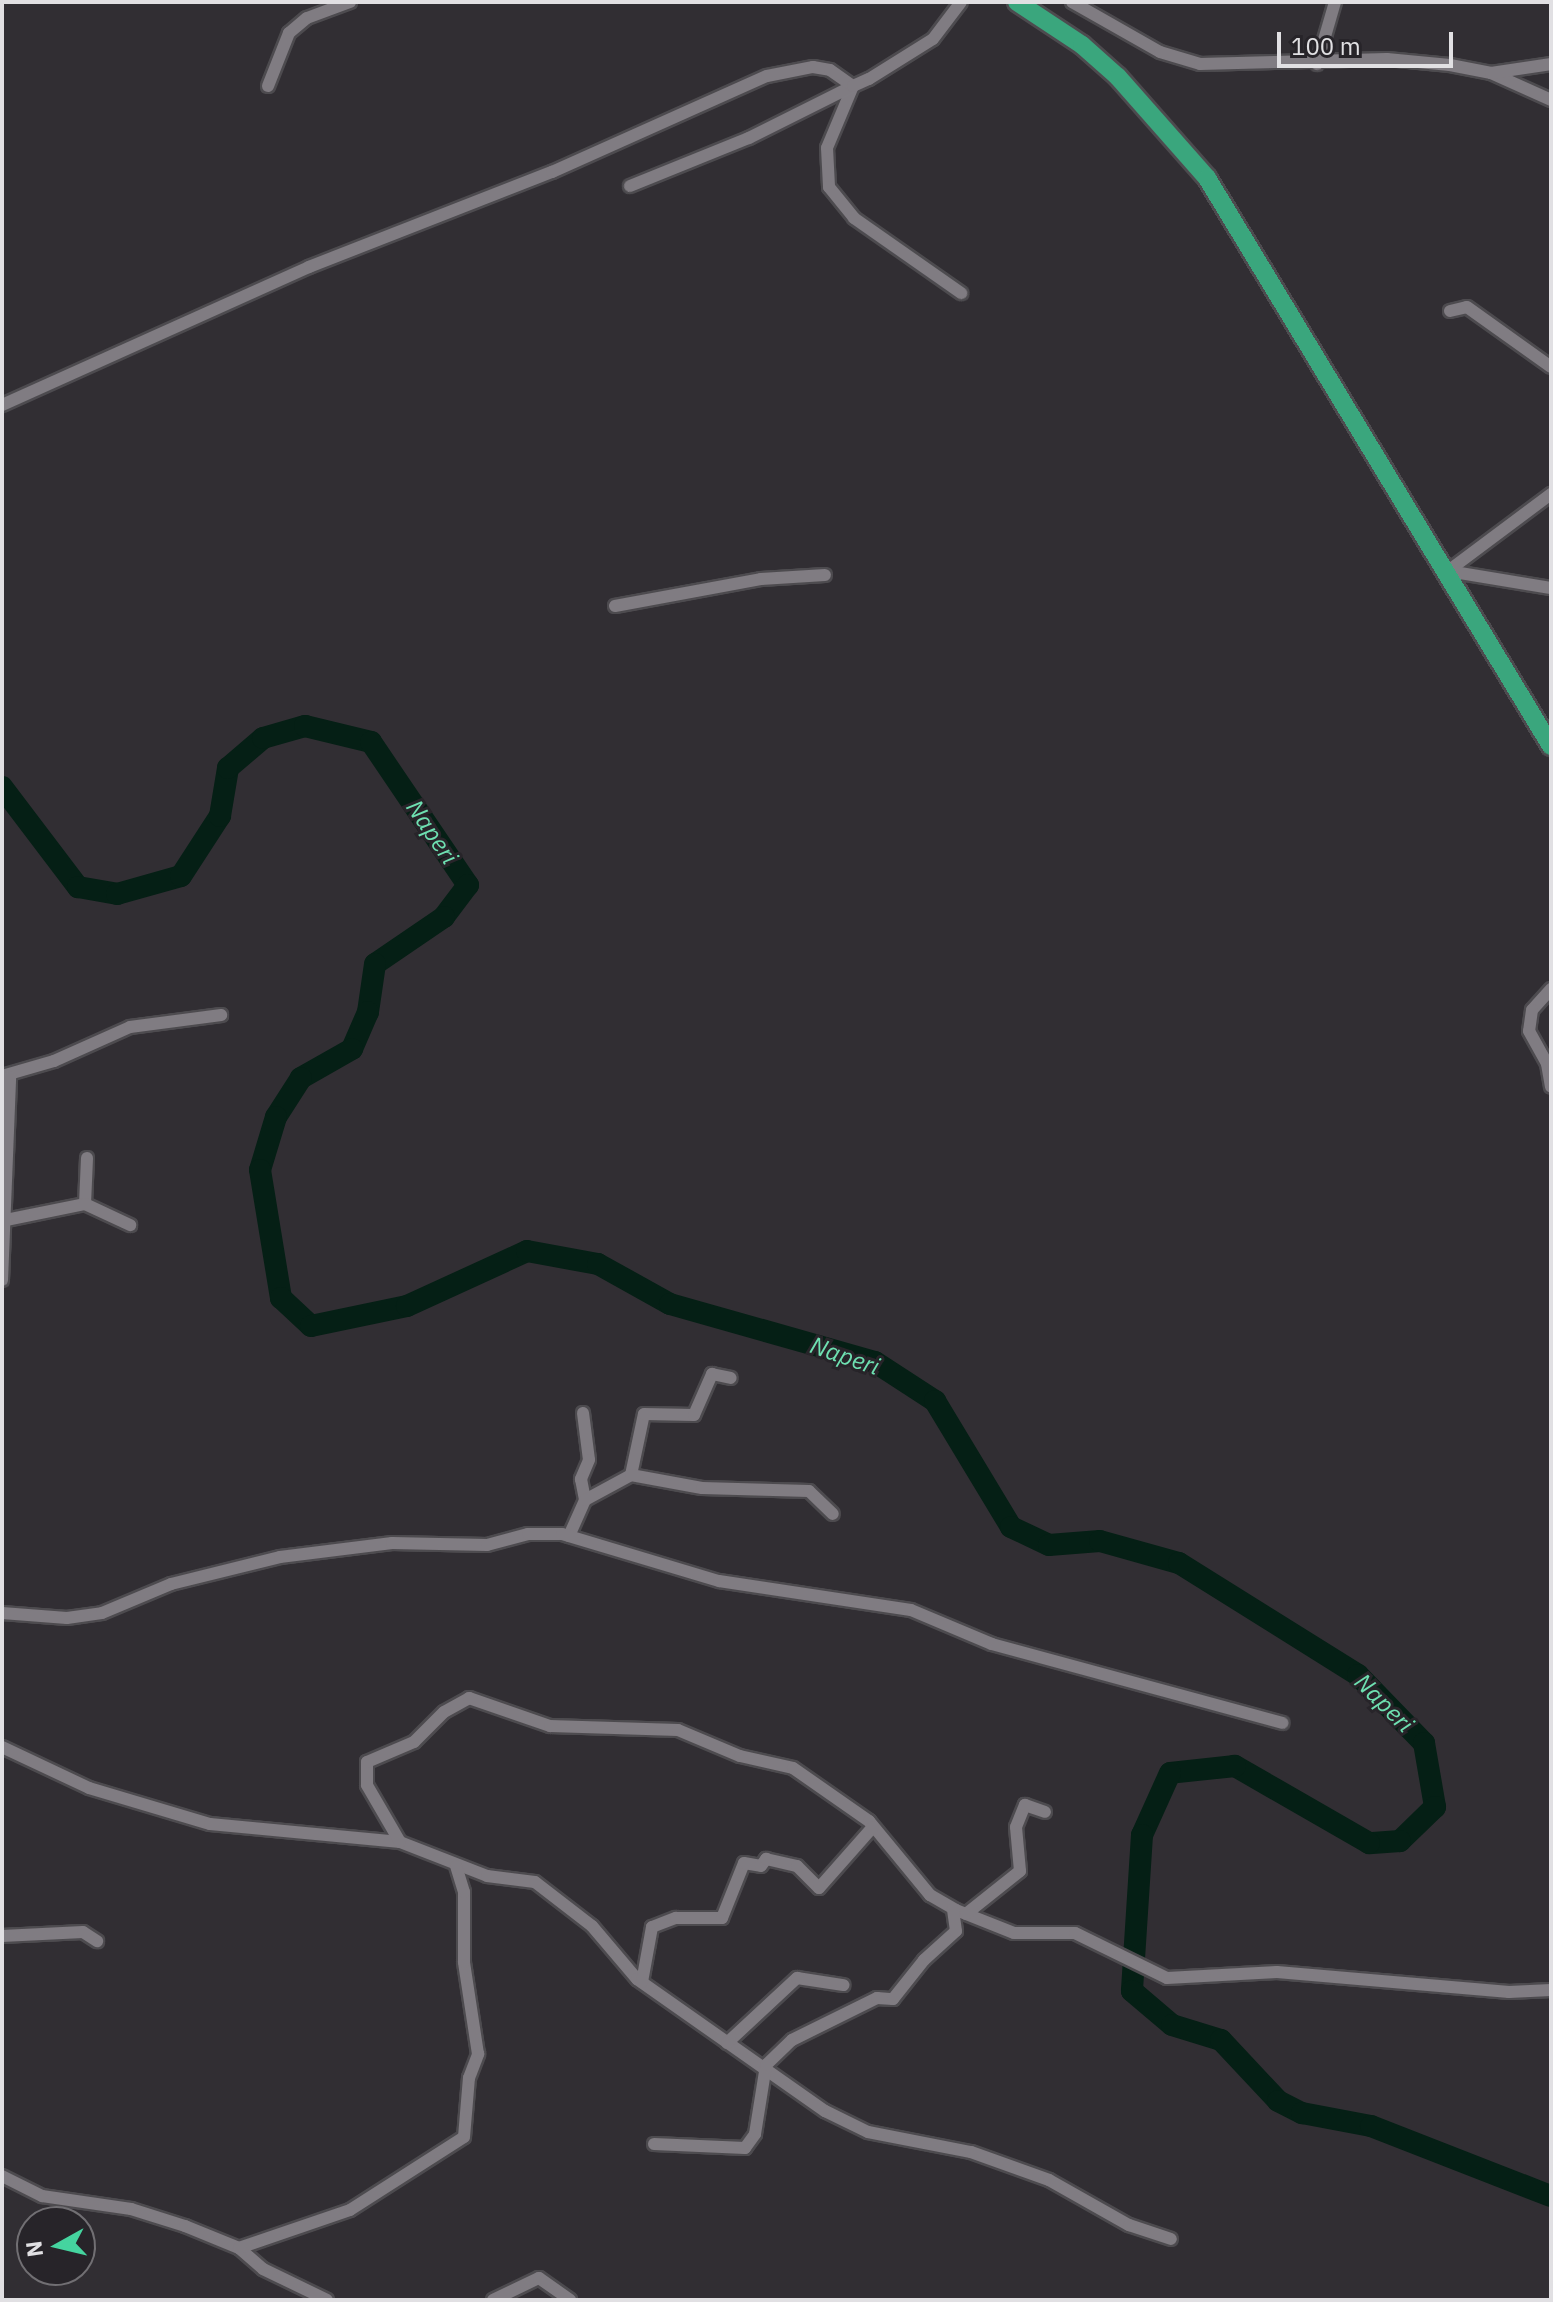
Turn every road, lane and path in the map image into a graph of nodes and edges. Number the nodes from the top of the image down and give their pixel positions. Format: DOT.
graph roads {
  1 [pos="350,2"];
  2 [pos="961,2"];
  3 [pos="1017,2"];
  4 [pos="1072,2"];
  5 [pos="1335,2"];
  6 [pos="1317,64"];
  7 [pos="1551,64"];
  8 [pos="1491,73"];
  9 [pos="268,86"];
  10 [pos="853,86"];
  11 [pos="1551,100"];
  12 [pos="630,186"];
  13 [pos="961,293"];
  14 [pos="1450,311"];
  15 [pos="1551,367"];
  16 [pos="2,405"];
  17 [pos="1551,494"];
  18 [pos="1448,571"];
  19 [pos="825,575"];
  20 [pos="1551,588"];
  21 [pos="615,606"];
  22 [pos="1551,746"];
  23 [pos="1551,989"];
  24 [pos="221,1015"];
  25 [pos="6,1076"];
  26 [pos="1551,1087"];
  27 [pos="87,1158"];
  28 [pos="85,1204"];
  29 [pos="6,1220"];
  30 [pos="130,1225"];
  31 [pos="2,1280"];
  32 [pos="731,1378"];
  33 [pos="583,1413"];
  34 [pos="631,1475"];
  35 [pos="585,1500"];
  36 [pos="833,1514"];
  37 [pos="569,1536"];
  38 [pos="2,1613"];
  39 [pos="1282,1723"];
  40 [pos="2,1747"];
  41 [pos="1045,1812"];
  42 [pos="873,1827"];
  43 [pos="400,1842"];
  44 [pos="456,1866"];
  45 [pos="953,1909"];
  46 [pos="966,1914"];
  47 [pos="2,1936"];
  48 [pos="97,1941"];
  49 [pos="642,1982"];
  50 [pos="843,1985"];
  51 [pos="1551,1990"];
  52 [pos="727,2043"];
  53 [pos="766,2065"];
  54 [pos="654,2144"];
  55 [pos="2,2176"];
  56 [pos="1171,2239"];
  57 [pos="239,2248"];
  58 [pos="327,2300"];
  59 [pos="493,2300"];
  60 [pos="570,2300"];
  1 -- 9 [label="street"];
  2 -- 10 [label="street"];
  3 -- 18 [label="highway"];
  4 -- 6 [label="street"];
  5 -- 6 [label="street"];
  6 -- 8 [label="street"];
  7 -- 8 [label="street"];
  8 -- 11 [label="street"];
  10 -- 12 [label="street"];
  10 -- 13 [label="street"];
  10 -- 16 [label="street"];
  14 -- 15 [label="street"];
  17 -- 18 [label="street"];
  18 -- 20 [label="street"];
  18 -- 22 [label="highway"];
  19 -- 21 [label="street"];
  23 -- 26 [label="street"];
  24 -- 25 [label="street"];
  25 -- 29 [label="street"];
  27 -- 28 [label="street"];
  28 -- 29 [label="street"];
  28 -- 30 [label="street"];
  29 -- 31 [label="street"];
  32 -- 34 [label="street"];
  33 -- 35 [label="street"];
  34 -- 35 [label="street"];
  34 -- 36 [label="street"];
  35 -- 37 [label="street"];
  37 -- 38 [label="street"];
  37 -- 39 [label="street"];
  40 -- 43 [label="street"];
  41 -- 46 [label="street"];
  42 -- 43 [label="street"];
  42 -- 45 [label="street"];
  42 -- 49 [label="street"];
  43 -- 44 [label="street"];
  44 -- 49 [label="street"];
  44 -- 57 [label="street"];
  45 -- 46 [label="street"];
  45 -- 53 [label="street"];
  46 -- 51 [label="street"];
  47 -- 48 [label="street"];
  49 -- 52 [label="street"];
  50 -- 52 [label="street"];
  52 -- 53 [label="street"];
  53 -- 54 [label="street"];
  53 -- 56 [label="street"];
  55 -- 57 [label="street"];
  57 -- 58 [label="street"];
  59 -- 60 [label="street"];
}
